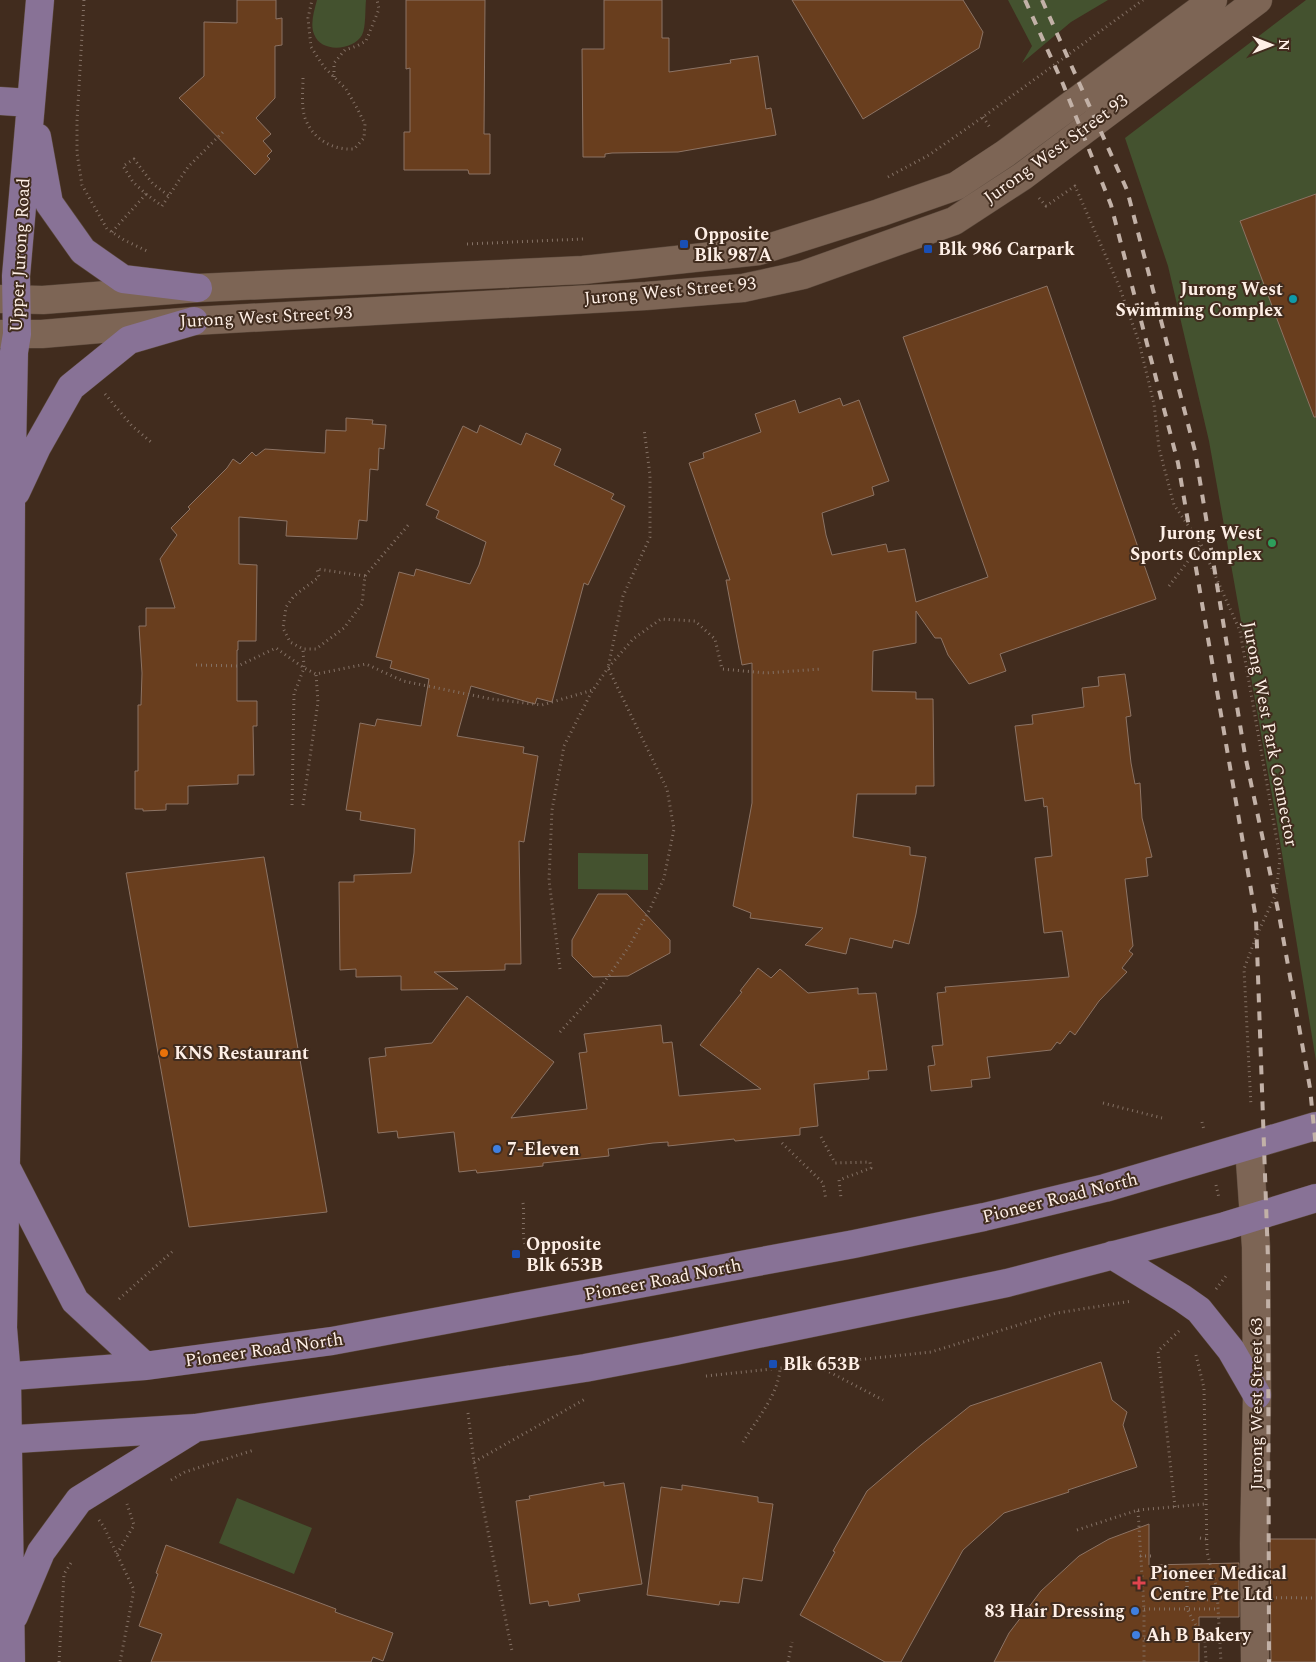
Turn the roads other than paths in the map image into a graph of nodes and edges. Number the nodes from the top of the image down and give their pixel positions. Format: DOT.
graph roads {
  1 [pos="40,0"];
  2 [pos="1213,0"];
  3 [pos="1258,0"];
  4 [pos="0,101"];
  5 [pos="30,103"];
  6 [pos="198,288"];
  7 [pos="8,300"];
  8 [pos="194,321"];
  9 [pos="8,334"];
  10 [pos="11,502"];
  11 [pos="1316,1126"];
  12 [pos="1249,1146"];
  13 [pos="6,1168"];
  14 [pos="1316,1198"];
  15 [pos="1255,1218"];
  16 [pos="1112,1255"];
  17 [pos="145,1366"];
  18 [pos="4,1377"];
  19 [pos="1258,1396"];
  20 [pos="195,1428"];
  21 [pos="4,1440"];
  22 [pos="10,1625"];
  23 [pos="11,1662"];
  24 [pos="1255,1662"];
  1 -- 5 [label="main road, Upper Jurong Road"];
  2 -- 6 [label="street, Jurong West Street 93"];
  3 -- 8 [label="street, Jurong West Street 93"];
  4 -- 5 [label="main road"];
  5 -- 6 [label="main road"];
  5 -- 7 [label="main road, Upper Jurong Road"];
  6 -- 7 [label="street, Jurong West Street 93"];
  7 -- 9 [label="main road, Upper Jurong Road"];
  8 -- 9 [label="street, Jurong West Street 93"];
  8 -- 10 [label="main road"];
  9 -- 10 [label="main road, Upper Jurong Road"];
  10 -- 13 [label="main road, Upper Jurong Road"];
  11 -- 12 [label="main road, Pioneer Road North"];
  12 -- 15 [label="street, Jurong West Street 63"];
  12 -- 17 [label="main road, Pioneer Road North"];
  13 -- 17 [label="main road"];
  13 -- 18 [label="main road, Upper Jurong Road"];
  14 -- 15 [label="main road"];
  15 -- 16 [label="main road"];
  15 -- 19 [label="street, Jurong West Street 63"];
  16 -- 19 [label="main road"];
  16 -- 20 [label="main road"];
  17 -- 18 [label="main road, Pioneer Road North"];
  18 -- 21 [label="main road, Upper Jurong Road"];
  19 -- 24 [label="street, Jurong West Street 63"];
  20 -- 21 [label="main road"];
  20 -- 22 [label="main road"];
  21 -- 22 [label="main road, Upper Jurong Road"];
  22 -- 23 [label="main road, Upper Jurong Road"];
}
